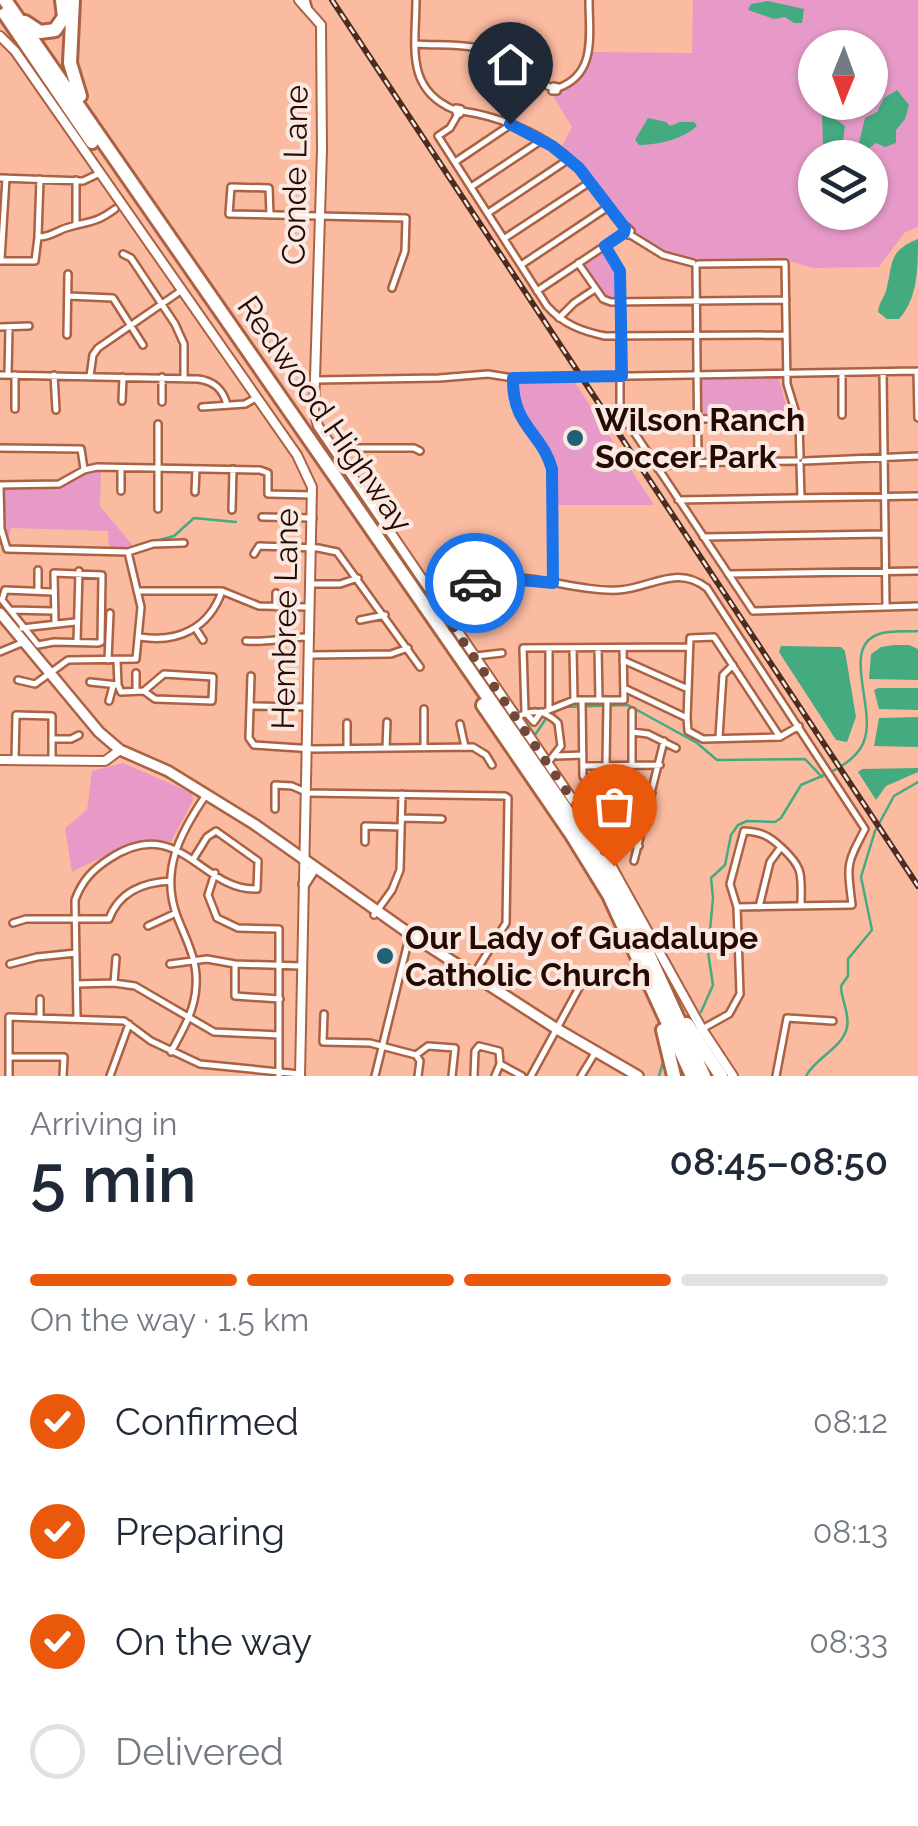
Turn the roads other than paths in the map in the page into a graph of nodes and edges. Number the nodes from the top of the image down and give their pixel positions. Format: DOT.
graph roads {
  1 [pos="6,0"];
  2 [pos="62,0"];
  3 [pos="74,0"];
  4 [pos="416,0"];
  5 [pos="590,0"];
  6 [pos="303,2"];
  7 [pos="0,7"];
  8 [pos="0,19"];
  9 [pos="0,39"];
  10 [pos="416,44"];
  11 [pos="52,84"];
  12 [pos="458,112"];
  13 [pos="510,124"];
  14 [pos="542,140"];
  15 [pos="106,147"];
  16 [pos="569,159"];
  17 [pos="454,162"];
  18 [pos="99,171"];
  19 [pos="3,178"];
  20 [pos="40,179"];
  21 [pos="76,180"];
  22 [pos="590,182"];
  23 [pos="472,187"];
  24 [pos="608,207"];
  25 [pos="115,209"];
  26 [pos="488,213"];
  27 [pos="270,215"];
  28 [pos="321,216"];
  29 [pos="76,225"];
  30 [pos="626,232"];
  31 [pos="38,237"];
  32 [pos="506,238"];
  33 [pos="605,246"];
  34 [pos="123,254"];
  35 [pos="1,260"];
  36 [pos="521,264"];
  37 [pos="578,264"];
  38 [pos="696,265"];
  39 [pos="68,274"];
  40 [pos="392,288"];
  41 [pos="182,289"];
  42 [pos="596,290"];
  43 [pos="538,291"];
  44 [pos="68,296"];
  45 [pos="786,300"];
  46 [pos="696,301"];
  47 [pos="621,302"];
  48 [pos="161,304"];
  49 [pos="558,318"];
  50 [pos="0,326"];
  51 [pos="29,326"];
  52 [pos="130,326"];
  53 [pos="9,327"];
  54 [pos="786,335"];
  55 [pos="68,336"];
  56 [pos="696,336"];
  57 [pos="621,337"];
  58 [pos="143,344"];
  59 [pos="918,371"];
  60 [pos="842,372"];
  61 [pos="883,372"];
  62 [pos="786,373"];
  63 [pos="0,374"];
  64 [pos="697,374"];
  65 [pos="12,375"];
  66 [pos="54,376"];
  67 [pos="90,376"];
  68 [pos="123,376"];
  69 [pos="622,376"];
  70 [pos="162,377"];
  71 [pos="184,378"];
  72 [pos="513,378"];
  73 [pos="317,380"];
  74 [pos="256,398"];
  75 [pos="122,401"];
  76 [pos="162,402"];
  77 [pos="227,405"];
  78 [pos="202,407"];
  79 [pos="15,409"];
  80 [pos="56,410"];
  81 [pos="842,414"];
  82 [pos="918,418"];
  83 [pos="698,419"];
  84 [pos="799,423"];
  85 [pos="158,424"];
  86 [pos="629,426"];
  87 [pos="0,448"];
  88 [pos="330,448"];
  89 [pos="420,450"];
  90 [pos="918,456"];
  91 [pos="884,459"];
  92 [pos="800,461"];
  93 [pos="698,462"];
  94 [pos="121,468"];
  95 [pos="158,468"];
  96 [pos="196,468"];
  97 [pos="233,469"];
  98 [pos="658,469"];
  99 [pos="84,470"];
  100 [pos="0,486"];
  101 [pos="121,491"];
  102 [pos="195,492"];
  103 [pos="313,495"];
  104 [pos="918,496"];
  105 [pos="885,497"];
  106 [pos="800,498"];
  107 [pos="678,500"];
  108 [pos="158,508"];
  109 [pos="232,510"];
  110 [pos="262,517"];
  111 [pos="313,518"];
  112 [pos="885,534"];
  113 [pos="703,537"];
  114 [pos="184,543"];
  115 [pos="313,548"];
  116 [pos="128,552"];
  117 [pos="254,554"];
  118 [pos="38,570"];
  119 [pos="918,571"];
  120 [pos="79,572"];
  121 [pos="886,572"];
  122 [pos="728,574"];
  123 [pos="358,578"];
  124 [pos="553,583"];
  125 [pos="312,584"];
  126 [pos="38,591"];
  127 [pos="140,591"];
  128 [pos="222,591"];
  129 [pos="53,592"];
  130 [pos="276,594"];
  131 [pos="437,604"];
  132 [pos="886,606"];
  133 [pos="918,606"];
  134 [pos="276,607"];
  135 [pos="311,607"];
  136 [pos="54,611"];
  137 [pos="6,612"];
  138 [pos="110,614"];
  139 [pos="385,615"];
  140 [pos="360,620"];
  141 [pos="55,622"];
  142 [pos="77,622"];
  143 [pos="196,628"];
  144 [pos="19,630"];
  145 [pos="140,637"];
  146 [pos="310,637"];
  147 [pos="203,640"];
  148 [pos="246,641"];
  149 [pos="24,642"];
  150 [pos="77,642"];
  151 [pos="688,647"];
  152 [pos="408,648"];
  153 [pos="549,648"];
  154 [pos="573,648"];
  155 [pos="598,648"];
  156 [pos="622,648"];
  157 [pos="0,652"];
  158 [pos="502,653"];
  159 [pos="311,655"];
  160 [pos="474,657"];
  161 [pos="108,660"];
  162 [pos="623,660"];
  163 [pos="117,661"];
  164 [pos="733,665"];
  165 [pos="420,667"];
  166 [pos="50,673"];
  167 [pos="136,673"];
  168 [pos="251,676"];
  169 [pos="18,680"];
  170 [pos="90,682"];
  171 [pos="116,685"];
  172 [pos="624,688"];
  173 [pos="688,688"];
  174 [pos="140,691"];
  175 [pos="109,701"];
  176 [pos="605,702"];
  177 [pos="580,703"];
  178 [pos="250,706"];
  179 [pos="309,707"];
  180 [pos="424,709"];
  181 [pos="632,711"];
  182 [pos="547,713"];
  183 [pos="520,715"];
  184 [pos="687,718"];
  185 [pos="387,722"];
  186 [pos="347,723"];
  187 [pos="460,724"];
  188 [pos="800,726"];
  189 [pos="632,732"];
  190 [pos="79,735"];
  191 [pos="780,736"];
  192 [pos="52,738"];
  193 [pos="720,738"];
  194 [pos="664,741"];
  195 [pos="465,747"];
  196 [pos="347,748"];
  197 [pos="386,748"];
  198 [pos="424,748"];
  199 [pos="676,748"];
  200 [pos="308,749"];
  201 [pos="120,750"];
  202 [pos="583,755"];
  203 [pos="556,756"];
  204 [pos="0,760"];
  205 [pos="15,760"];
  206 [pos="52,761"];
  207 [pos="547,764"];
  208 [pos="492,765"];
  209 [pos="606,765"];
  210 [pos="632,765"];
  211 [pos="660,765"];
  212 [pos="583,766"];
  213 [pos="308,792"];
  214 [pos="653,793"];
  215 [pos="402,794"];
  216 [pos="206,795"];
  217 [pos="598,802"];
  218 [pos="275,809"];
  219 [pos="583,815"];
  220 [pos="402,818"];
  221 [pos="442,818"];
  222 [pos="401,827"];
  223 [pos="365,842"];
  224 [pos="639,846"];
  225 [pos="781,848"];
  226 [pos="174,850"];
  227 [pos="194,858"];
  228 [pos="634,861"];
  229 [pos="308,864"];
  230 [pos="215,873"];
  231 [pos="171,881"];
  232 [pos="304,884"];
  233 [pos="759,906"];
  234 [pos="801,906"];
  235 [pos="738,907"];
  236 [pos="376,912"];
  237 [pos="176,913"];
  238 [pos="76,919"];
  239 [pos="13,924"];
  240 [pos="148,926"];
  241 [pos="409,936"];
  242 [pos="635,936"];
  243 [pos="76,953"];
  244 [pos="116,958"];
  245 [pos="194,959"];
  246 [pos="10,964"];
  247 [pos="170,964"];
  248 [pos="235,964"];
  249 [pos="280,965"];
  250 [pos="302,966"];
  251 [pos="473,978"];
  252 [pos="568,978"];
  253 [pos="114,983"];
  254 [pos="77,984"];
  255 [pos="40,999"];
  256 [pos="280,999"];
  257 [pos="324,1014"];
  258 [pos="40,1017"];
  259 [pos="78,1018"];
  260 [pos="188,1019"];
  261 [pos="833,1021"];
  262 [pos="130,1024"];
  263 [pos="702,1029"];
  264 [pos="556,1032"];
  265 [pos="280,1035"];
  266 [pos="382,1046"];
  267 [pos="171,1052"];
  268 [pos="416,1054"];
  269 [pos="594,1054"];
  270 [pos="9,1057"];
  271 [pos="500,1064"];
  272 [pos="213,1068"];
  273 [pos="279,1074"];
  274 [pos="300,1075"];
  275 [pos="8,1076"];
  276 [pos="63,1076"];
  277 [pos="110,1076"];
  278 [pos="213,1076"];
  279 [pos="375,1076"];
  280 [pos="418,1076"];
  281 [pos="452,1076"];
  282 [pos="474,1076"];
  283 [pos="495,1076"];
  284 [pos="522,1076"];
  285 [pos="530,1076"];
  286 [pos="581,1076"];
  287 [pos="628,1076"];
  288 [pos="638,1076"];
  289 [pos="674,1076"];
  290 [pos="692,1076"];
  291 [pos="704,1076"];
  292 [pos="722,1076"];
  293 [pos="733,1076"];
  294 [pos="776,1076"];
  1 -- 2 [label="highway"];
  1 -- 15 [label="highway, Redwood Highway"];
  3 -- 15 [label="highway"];
  4 -- 10 [label="street"];
  5 -- 10 [label="street"];
  6 -- 28 [label="street, Conde Lane"];
  7 -- 11 [label="highway, Redwood Highway"];
  8 -- 11 [label="highway"];
  9 -- 18 [label="street, Hembree Lane"];
  10 -- 12 [label="street"];
  11 -- 242 [label="highway, Redwood Highway"];
  12 -- 13 [label="street"];
  12 -- 17 [label="street"];
  13 -- 14 [label="street"];
  13 -- 17 [label="street"];
  14 -- 16 [label="street"];
  14 -- 23 [label="street"];
  15 -- 242 [label="highway, Redwood Highway"];
  16 -- 22 [label="street"];
  16 -- 26 [label="street"];
  17 -- 23 [label="street"];
  18 -- 21 [label="street"];
  18 -- 41 [label="street, Hembree Lane"];
  19 -- 20 [label="street"];
  19 -- 35 [label="street"];
  20 -- 21 [label="street"];
  20 -- 31 [label="street"];
  21 -- 29 [label="street"];
  22 -- 24 [label="street"];
  22 -- 32 [label="street"];
  23 -- 26 [label="street"];
  24 -- 30 [label="street"];
  24 -- 36 [label="street"];
  25 -- 29 [label="street"];
  26 -- 32 [label="street"];
  27 -- 27 [label="street"];
  27 -- 28 [label="street"];
  28 -- 40 [label="street"];
  28 -- 73 [label="street, Conde Lane"];
  29 -- 31 [label="street"];
  30 -- 33 [label="street"];
  30 -- 38 [label="street"];
  31 -- 35 [label="street"];
  32 -- 36 [label="street"];
  33 -- 37 [label="street"];
  33 -- 47 [label="street"];
  34 -- 48 [label="street"];
  36 -- 43 [label="street"];
  37 -- 42 [label="street"];
  37 -- 43 [label="street"];
  38 -- 45 [label="street"];
  38 -- 46 [label="street"];
  39 -- 44 [label="street"];
  41 -- 48 [label="street"];
  41 -- 74 [label="street, Hembree Lane"];
  42 -- 47 [label="street"];
  42 -- 49 [label="street"];
  43 -- 49 [label="street"];
  44 -- 52 [label="street"];
  44 -- 55 [label="street"];
  45 -- 46 [label="street"];
  45 -- 54 [label="street"];
  46 -- 47 [label="street"];
  46 -- 56 [label="street"];
  47 -- 57 [label="street"];
  48 -- 52 [label="street"];
  48 -- 71 [label="street"];
  49 -- 57 [label="street"];
  50 -- 53 [label="street"];
  51 -- 53 [label="street"];
  52 -- 58 [label="street"];
  52 -- 67 [label="street"];
  53 -- 65 [label="street"];
  54 -- 56 [label="street"];
  54 -- 62 [label="street"];
  56 -- 57 [label="street"];
  56 -- 64 [label="street"];
  57 -- 69 [label="street"];
  59 -- 61 [label="street"];
  59 -- 82 [label="street"];
  60 -- 61 [label="street"];
  60 -- 62 [label="street"];
  60 -- 81 [label="street"];
  61 -- 91 [label="street"];
  62 -- 64 [label="street"];
  62 -- 84 [label="street"];
  63 -- 65 [label="street"];
  64 -- 69 [label="street"];
  64 -- 83 [label="street"];
  65 -- 66 [label="street"];
  65 -- 79 [label="street"];
  66 -- 67 [label="street"];
  66 -- 80 [label="street"];
  67 -- 68 [label="street"];
  68 -- 70 [label="street"];
  68 -- 75 [label="street"];
  69 -- 72 [label="street"];
  69 -- 86 [label="street"];
  70 -- 71 [label="street"];
  70 -- 76 [label="street"];
  71 -- 77 [label="street"];
  72 -- 73 [label="street"];
  72 -- 124 [label="street"];
  73 -- 88 [label="street, Conde Lane"];
  74 -- 77 [label="street"];
  74 -- 103 [label="street, Hembree Lane"];
  77 -- 78 [label="street"];
  83 -- 84 [label="street"];
  83 -- 86 [label="street"];
  83 -- 93 [label="street"];
  84 -- 92 [label="street"];
  85 -- 95 [label="street"];
  86 -- 98 [label="street"];
  87 -- 99 [label="street"];
  88 -- 89 [label="street"];
  88 -- 131 [label="street, Conde Lane"];
  90 -- 91 [label="street"];
  91 -- 92 [label="street"];
  91 -- 105 [label="street"];
  92 -- 93 [label="street"];
  92 -- 106 [label="street"];
  93 -- 98 [label="street"];
  94 -- 95 [label="street"];
  94 -- 99 [label="street"];
  94 -- 101 [label="street"];
  95 -- 96 [label="street"];
  95 -- 108 [label="street"];
  96 -- 97 [label="street"];
  96 -- 102 [label="street"];
  97 -- 103 [label="street"];
  97 -- 109 [label="street"];
  98 -- 107 [label="street"];
  99 -- 100 [label="street"];
  100 -- 116 [label="street"];
  103 -- 111 [label="street, Hembree Lane"];
  104 -- 105 [label="street"];
  105 -- 106 [label="street"];
  105 -- 112 [label="street"];
  106 -- 107 [label="street"];
  107 -- 113 [label="street"];
  110 -- 111 [label="street"];
  111 -- 115 [label="street, Hembree Lane"];
  112 -- 113 [label="street"];
  112 -- 121 [label="street"];
  113 -- 122 [label="street"];
  114 -- 116 [label="street"];
  115 -- 117 [label="street"];
  115 -- 123 [label="street"];
  115 -- 125 [label="street, Hembree Lane"];
  116 -- 127 [label="street"];
  118 -- 126 [label="street"];
  119 -- 121 [label="street"];
  120 -- 129 [label="street"];
  120 -- 142 [label="street"];
  120 -- 150 [label="street"];
  121 -- 122 [label="street"];
  121 -- 132 [label="street"];
  122 -- 132 [label="street"];
  123 -- 125 [label="street"];
  123 -- 139 [label="street"];
  124 -- 131 [label="street"];
  124 -- 188 [label="street"];
  125 -- 135 [label="street, Hembree Lane"];
  126 -- 129 [label="street"];
  126 -- 137 [label="street"];
  127 -- 128 [label="street"];
  127 -- 145 [label="street"];
  128 -- 134 [label="street"];
  128 -- 143 [label="street"];
  129 -- 136 [label="street"];
  130 -- 134 [label="street"];
  131 -- 160 [label="street, Conde Lane"];
  132 -- 133 [label="street"];
  134 -- 135 [label="street"];
  135 -- 146 [label="street, Hembree Lane"];
  136 -- 137 [label="street"];
  136 -- 141 [label="street"];
  137 -- 144 [label="main road"];
  138 -- 161 [label="street"];
  139 -- 140 [label="street"];
  139 -- 152 [label="street"];
  141 -- 142 [label="street"];
  141 -- 144 [label="street"];
  142 -- 150 [label="street"];
  143 -- 145 [label="street"];
  143 -- 147 [label="street"];
  144 -- 149 [label="main road"];
  144 -- 150 [label="street"];
  145 -- 163 [label="street"];
  146 -- 148 [label="street"];
  146 -- 159 [label="street, Hembree Lane"];
  149 -- 157 [label="street"];
  149 -- 166 [label="main road"];
  151 -- 156 [label="street"];
  151 -- 164 [label="street"];
  151 -- 173 [label="street"];
  152 -- 159 [label="street"];
  152 -- 165 [label="street"];
  153 -- 154 [label="street"];
  153 -- 182 [label="street"];
  153 -- 183 [label="street"];
  154 -- 155 [label="street"];
  154 -- 177 [label="street"];
  155 -- 156 [label="street"];
  155 -- 176 [label="street"];
  156 -- 162 [label="street"];
  158 -- 160 [label="street"];
  159 -- 179 [label="street, Hembree Lane"];
  160 -- 183 [label="street, Conde Lane"];
  161 -- 163 [label="street"];
  161 -- 166 [label="street"];
  162 -- 172 [label="street"];
  162 -- 173 [label="street"];
  163 -- 171 [label="street"];
  164 -- 191 [label="street"];
  164 -- 193 [label="street"];
  166 -- 169 [label="street"];
  166 -- 201 [label="main road"];
  167 -- 174 [label="street"];
  168 -- 178 [label="street"];
  170 -- 171 [label="street"];
  171 -- 174 [label="street"];
  171 -- 175 [label="street"];
  172 -- 176 [label="street"];
  172 -- 184 [label="street"];
  173 -- 184 [label="street"];
  174 -- 174 [label="street"];
  176 -- 177 [label="street"];
  176 -- 209 [label="street"];
  177 -- 182 [label="street"];
  177 -- 202 [label="street"];
  178 -- 179 [label="street"];
  178 -- 200 [label="street"];
  179 -- 200 [label="street, Hembree Lane"];
  180 -- 198 [label="street"];
  181 -- 189 [label="street"];
  182 -- 183 [label="street"];
  182 -- 203 [label="street"];
  183 -- 207 [label="street, Conde Lane"];
  184 -- 193 [label="street"];
  185 -- 197 [label="street"];
  186 -- 196 [label="street"];
  187 -- 195 [label="street"];
  188 -- 191 [label="street"];
  188 -- 234 [label="street"];
  189 -- 194 [label="street"];
  189 -- 210 [label="street"];
  190 -- 192 [label="street"];
  191 -- 193 [label="street"];
  192 -- 205 [label="street"];
  192 -- 206 [label="street"];
  194 -- 199 [label="street"];
  194 -- 211 [label="street"];
  195 -- 198 [label="street"];
  195 -- 208 [label="street"];
  196 -- 197 [label="street"];
  196 -- 200 [label="street"];
  197 -- 198 [label="street"];
  200 -- 213 [label="street, Hembree Lane"];
  201 -- 206 [label="street"];
  201 -- 216 [label="main road"];
  202 -- 203 [label="street"];
  202 -- 212 [label="street"];
  203 -- 207 [label="street"];
  204 -- 205 [label="street"];
  205 -- 206 [label="street"];
  207 -- 219 [label="street, Conde Lane"];
  209 -- 210 [label="street"];
  209 -- 212 [label="street"];
  210 -- 211 [label="street"];
  211 -- 214 [label="street"];
  212 -- 217 [label="street"];
  213 -- 215 [label="street"];
  213 -- 218 [label="street"];
  213 -- 229 [label="street, Hembree Lane"];
  214 -- 217 [label="street"];
  214 -- 224 [label="street"];
  215 -- 220 [label="street"];
  215 -- 251 [label="street"];
  216 -- 226 [label="street"];
  216 -- 229 [label="main road"];
  217 -- 219 [label="street"];
  217 -- 224 [label="street"];
  219 -- 263 [label="street, Conde Lane"];
  220 -- 221 [label="street"];
  220 -- 222 [label="street"];
  222 -- 223 [label="street"];
  222 -- 236 [label="street"];
  224 -- 228 [label="street"];
  225 -- 233 [label="street"];
  225 -- 234 [label="street"];
  225 -- 235 [label="street"];
  226 -- 227 [label="street"];
  226 -- 231 [label="street"];
  226 -- 238 [label="street"];
  227 -- 230 [label="street"];
  227 -- 230 [label="street"];
  229 -- 232 [label="main road"];
  229 -- 236 [label="main road"];
  230 -- 249 [label="street"];
  231 -- 237 [label="street"];
  231 -- 238 [label="street"];
  232 -- 250 [label="street"];
  233 -- 234 [label="street"];
  233 -- 235 [label="street"];
  235 -- 263 [label="street"];
  236 -- 241 [label="main road"];
  237 -- 240 [label="street"];
  237 -- 245 [label="street"];
  238 -- 239 [label="street"];
  238 -- 243 [label="street"];
  241 -- 251 [label="main road"];
  241 -- 266 [label="street"];
  242 -- 289 [label="highway"];
  242 -- 290 [label="highway, Redwood Highway"];
  242 -- 291 [label="highway, Redwood Highway"];
  242 -- 292 [label="highway"];
  243 -- 246 [label="street"];
  243 -- 254 [label="street"];
  244 -- 253 [label="street"];
  245 -- 247 [label="street"];
  245 -- 248 [label="street"];
  245 -- 260 [label="street"];
  248 -- 249 [label="street"];
  248 -- 256 [label="street"];
  249 -- 250 [label="street"];
  249 -- 256 [label="street"];
  250 -- 274 [label="street"];
  251 -- 264 [label="main road"];
  252 -- 264 [label="street"];
  253 -- 254 [label="street"];
  253 -- 260 [label="street"];
  254 -- 259 [label="street"];
  255 -- 258 [label="street"];
  256 -- 265 [label="street"];
  257 -- 266 [label="street"];
  258 -- 259 [label="street"];
  258 -- 270 [label="street"];
  259 -- 262 [label="street"];
  260 -- 265 [label="street"];
  260 -- 267 [label="street"];
  261 -- 294 [label="street"];
  262 -- 267 [label="street"];
  262 -- 277 [label="street"];
  263 -- 293 [label="street, Conde Lane"];
  264 -- 269 [label="main road"];
  264 -- 285 [label="street"];
  265 -- 273 [label="street"];
  266 -- 268 [label="street"];
  266 -- 279 [label="street"];
  267 -- 272 [label="street"];
  268 -- 280 [label="street"];
  268 -- 281 [label="street"];
  269 -- 286 [label="street"];
  269 -- 287 [label="main road"];
  269 -- 288 [label="main road"];
  270 -- 275 [label="street"];
  270 -- 276 [label="street"];
  271 -- 282 [label="street"];
  271 -- 283 [label="street"];
  271 -- 284 [label="street"];
  272 -- 273 [label="street"];
  272 -- 278 [label="street"];
  273 -- 274 [label="street"];
}
